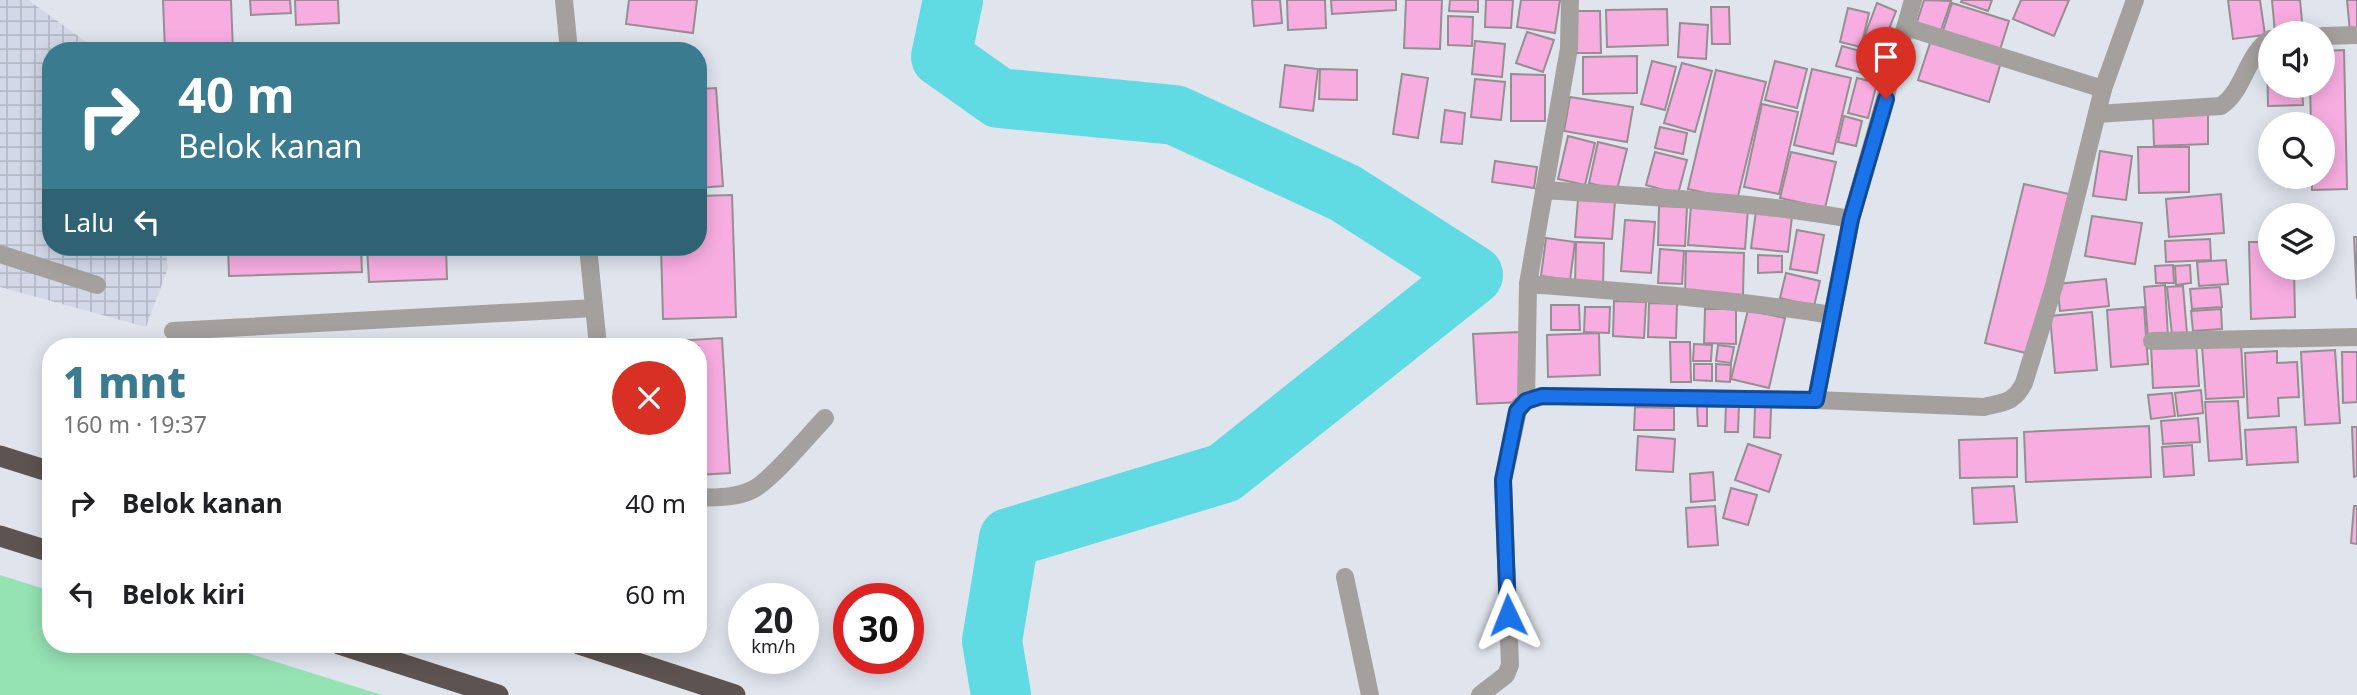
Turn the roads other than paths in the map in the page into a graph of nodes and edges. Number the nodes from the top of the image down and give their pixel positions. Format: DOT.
graph roads {
  1 [pos="564,0"];
  2 [pos="1570,0"];
  3 [pos="1913,0"];
  4 [pos="2135,0"];
  5 [pos="1906,27"];
  6 [pos="2357,35"];
  7 [pos="2335,36"];
  8 [pos="568,42"];
  9 [pos="2258,51"];
  10 [pos="2103,89"];
  11 [pos="2097,114"];
  12 [pos="1544,190"];
  13 [pos="1851,219"];
  14 [pos="0,254"];
  15 [pos="589,256"];
  16 [pos="1528,284"];
  17 [pos="97,285"];
  18 [pos="594,308"];
  19 [pos="1832,314"];
  20 [pos="173,331"];
  21 [pos="2357,337"];
  22 [pos="597,338"];
  23 [pos="2152,341"];
  24 [pos="1816,400"];
  25 [pos="1526,401"];
  26 [pos="825,418"];
  27 [pos="0,456"];
  28 [pos="42,469"];
  29 [pos="707,498"];
  30 [pos="0,536"];
  31 [pos="42,549"];
  32 [pos="1345,577"];
  33 [pos="366,653"];
  34 [pos="607,653"];
  35 [pos="498,695"];
  36 [pos="736,695"];
  37 [pos="1370,695"];
  38 [pos="1480,695"];
  1 -- 8 [label="street"];
  2 -- 12 [label="street"];
  3 -- 5 [label="street"];
  4 -- 10 [label="street"];
  5 -- 10 [label="street"];
  5 -- 13 [label="street"];
  6 -- 7 [label="street"];
  9 -- 11 [label="street"];
  10 -- 11 [label="street"];
  11 -- 24 [label="street"];
  12 -- 13 [label="street"];
  12 -- 16 [label="street"];
  13 -- 19 [label="street"];
  14 -- 17 [label="street"];
  15 -- 18 [label="street"];
  16 -- 19 [label="street"];
  16 -- 25 [label="street"];
  18 -- 20 [label="street"];
  18 -- 22 [label="street"];
  19 -- 24 [label="street"];
  21 -- 23 [label="street"];
  24 -- 25 [label="street"];
  25 -- 38 [label="street"];
  26 -- 29 [label="street"];
  27 -- 28 [label="highway"];
  30 -- 31 [label="highway"];
  32 -- 37 [label="street"];
  33 -- 35 [label="highway"];
  34 -- 36 [label="highway"];
}
